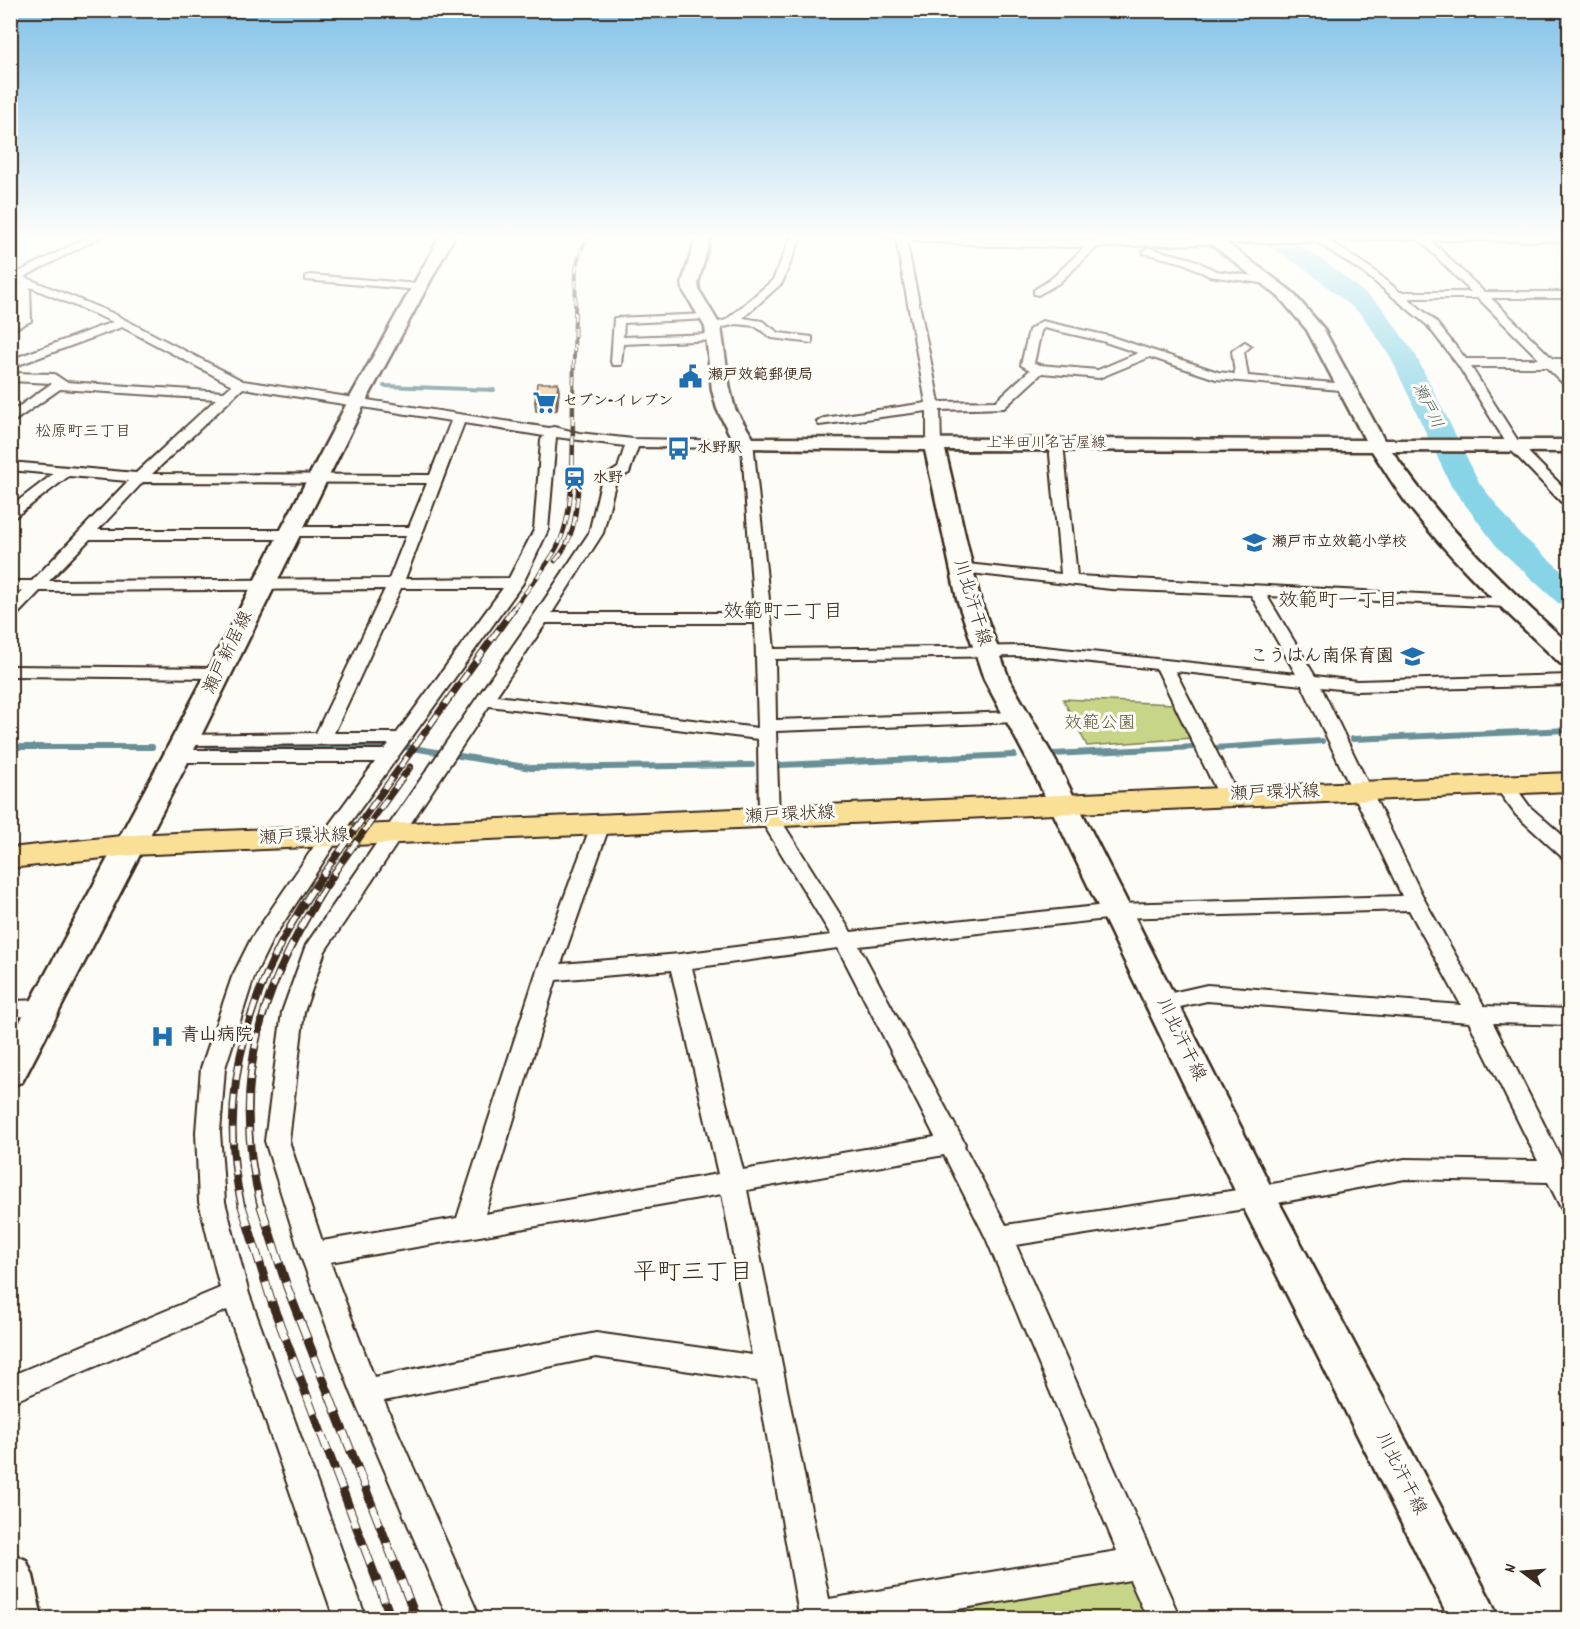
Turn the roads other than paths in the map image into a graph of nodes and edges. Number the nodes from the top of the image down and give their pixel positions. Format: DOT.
graph roads {
  1 [pos="26,311"];
  2 [pos="97,311"];
  3 [pos="406,311"];
  4 [pos="703,311"];
  5 [pos="745,311"];
  6 [pos="915,311"];
  7 [pos="1300,311"];
  8 [pos="1417,311"];
  9 [pos="1496,311"];
  10 [pos="735,320"];
  11 [pos="123,323"];
  12 [pos="712,327"];
  13 [pos="10,328"];
  14 [pos="808,340"];
  15 [pos="618,341"];
  16 [pos="1245,346"];
  17 [pos="1150,352"];
  18 [pos="617,362"];
  19 [pos="1463,363"];
  20 [pos="1550,363"];
  21 [pos="1569,363"];
  22 [pos="10,364"];
  23 [pos="1039,369"];
  24 [pos="10,377"];
  25 [pos="1242,379"];
  26 [pos="1569,383"];
  27 [pos="240,384"];
  28 [pos="57,385"];
  29 [pos="1347,388"];
  30 [pos="226,396"];
  31 [pos="356,403"];
  32 [pos="933,406"];
  33 [pos="459,418"];
  34 [pos="10,420"];
  35 [pos="824,422"];
  36 [pos="554,432"];
  37 [pos="633,443"];
  38 [pos="748,444"];
  39 [pos="934,444"];
  40 [pos="1056,444"];
  41 [pos="1377,444"];
  42 [pos="1515,446"];
  43 [pos="1569,446"];
  44 [pos="10,466"];
  45 [pos="65,472"];
  46 [pos="139,478"];
  47 [pos="319,478"];
  48 [pos="436,479"];
  49 [pos="1569,503"];
  50 [pos="10,514"];
  51 [pos="415,532"];
  52 [pos="292,533"];
  53 [pos="84,534"];
  54 [pos="958,568"];
  55 [pos="1069,578"];
  56 [pos="515,583"];
  57 [pos="395,584"];
  58 [pos="35,585"];
  59 [pos="262,585"];
  60 [pos="10,586"];
  61 [pos="1257,592"];
  62 [pos="1509,602"];
  63 [pos="10,613"];
  64 [pos="541,618"];
  65 [pos="761,618"];
  66 [pos="985,651"];
  67 [pos="766,654"];
  68 [pos="1569,659"];
  69 [pos="1164,666"];
  70 [pos="10,671"];
  71 [pos="220,673"];
  72 [pos="1569,680"];
  73 [pos="1309,681"];
  74 [pos="486,700"];
  75 [pos="1016,717"];
  76 [pos="767,731"];
  77 [pos="322,739"];
  78 [pos="397,747"];
  79 [pos="181,748"];
  80 [pos="1569,782"];
  81 [pos="1504,785"];
  82 [pos="1364,791"];
  83 [pos="1229,796"];
  84 [pos="1062,803"];
  85 [pos="769,817"];
  86 [pos="600,824"];
  87 [pos="391,834"];
  88 [pos="330,837"];
  89 [pos="131,845"];
  90 [pos="1569,853"];
  91 [pos="10,858"];
  92 [pos="1416,903"];
  93 [pos="1116,911"];
  94 [pos="845,940"];
  95 [pos="681,962"];
  96 [pos="547,974"];
  97 [pos="1162,1003"];
  98 [pos="45,1008"];
  99 [pos="10,1009"];
  100 [pos="1477,1014"];
  101 [pos="1569,1017"];
  102 [pos="10,1073"];
  103 [pos="953,1144"];
  104 [pos="1562,1172"];
  105 [pos="733,1182"];
  106 [pos="1257,1197"];
  107 [pos="1569,1200"];
  108 [pos="467,1229"];
  109 [pos="999,1237"];
  110 [pos="313,1254"];
  111 [pos="235,1294"];
  112 [pos="769,1370"];
  113 [pos="10,1390"];
  114 [pos="365,1392"];
  115 [pos="1138,1563"];
  116 [pos="10,1576"];
  117 [pos="18,1618"];
  118 [pos="350,1618"];
  119 [pos="464,1618"];
  120 [pos="814,1618"];
  121 [pos="1164,1618"];
  122 [pos="1474,1618"];
  1 -- 13 [label="street"];
  2 -- 11 [label="street"];
  3 -- 31 [label="street, 瀬戸新居線"];
  4 -- 12 [label="street"];
  5 -- 10 [label="street"];
  6 -- 32 [label="street"];
  7 -- 29 [label="street"];
  8 -- 19 [label="street"];
  9 -- 20 [label="street"];
  10 -- 12 [label="street"];
  10 -- 14 [label="street"];
  11 -- 22 [label="street"];
  11 -- 27 [label="street"];
  12 -- 15 [label="street"];
  12 -- 15 [label="street"];
  12 -- 38 [label="street"];
  15 -- 18 [label="street"];
  16 -- 25 [label="street"];
  17 -- 23 [label="street"];
  17 -- 23 [label="street"];
  17 -- 25 [label="street"];
  19 -- 20 [label="street"];
  19 -- 42 [label="street"];
  20 -- 21 [label="street"];
  20 -- 26 [label="street"];
  23 -- 32 [label="street"];
  24 -- 28 [label="street"];
  25 -- 29 [label="street"];
  27 -- 30 [label="street"];
  27 -- 31 [label="street"];
  28 -- 30 [label="street"];
  28 -- 34 [label="street"];
  29 -- 41 [label="street"];
  30 -- 46 [label="street"];
  31 -- 33 [label="street"];
  31 -- 47 [label="street, 瀬戸新居線"];
  32 -- 35 [label="street"];
  32 -- 39 [label="street"];
  33 -- 36 [label="street"];
  33 -- 48 [label="street"];
  36 -- 37 [label="street"];
  36 -- 56 [label="street"];
  37 -- 38 [label="street"];
  37 -- 64 [label="street"];
  38 -- 39 [label="street, 上半田川名古屋線"];
  38 -- 65 [label="street"];
  39 -- 40 [label="street, 上半田川名古屋線"];
  39 -- 54 [label="street, 川北汗干線"];
  40 -- 41 [label="street, 上半田川名古屋線"];
  40 -- 55 [label="street"];
  41 -- 42 [label="street, 上半田川名古屋線"];
  41 -- 62 [label="street"];
  42 -- 43 [label="street, 上半田川名古屋線"];
  42 -- 49 [label="street"];
  44 -- 45 [label="street"];
  45 -- 46 [label="street"];
  45 -- 50 [label="street"];
  46 -- 47 [label="street"];
  46 -- 53 [label="street"];
  47 -- 48 [label="street"];
  47 -- 52 [label="street, 瀬戸新居線"];
  48 -- 51 [label="street"];
  51 -- 52 [label="street"];
  51 -- 57 [label="street"];
  52 -- 53 [label="street"];
  52 -- 59 [label="street, 瀬戸新居線"];
  53 -- 58 [label="street"];
  54 -- 55 [label="street"];
  54 -- 66 [label="street, 川北汗干線"];
  55 -- 61 [label="street"];
  56 -- 57 [label="street"];
  56 -- 78 [label="street"];
  57 -- 59 [label="street"];
  57 -- 77 [label="street"];
  58 -- 59 [label="street"];
  58 -- 60 [label="street"];
  58 -- 63 [label="street"];
  59 -- 71 [label="street, 瀬戸新居線"];
  61 -- 62 [label="street"];
  61 -- 73 [label="street"];
  62 -- 68 [label="street"];
  64 -- 65 [label="street"];
  64 -- 74 [label="street"];
  65 -- 67 [label="street"];
  66 -- 67 [label="street"];
  66 -- 69 [label="street"];
  66 -- 75 [label="street, 川北汗干線"];
  67 -- 76 [label="street"];
  69 -- 73 [label="street"];
  69 -- 83 [label="street"];
  70 -- 71 [label="street"];
  71 -- 79 [label="street, 瀬戸新居線"];
  72 -- 73 [label="street"];
  73 -- 82 [label="street"];
  74 -- 76 [label="street"];
  74 -- 87 [label="street"];
  75 -- 76 [label="street"];
  75 -- 84 [label="street, 川北汗干線"];
  76 -- 85 [label="street"];
  77 -- 78 [label="street"];
  77 -- 79 [label="street"];
  78 -- 79 [label="street"];
  78 -- 88 [label="street"];
  79 -- 89 [label="street, 瀬戸新居線"];
  80 -- 81 [label="main road, 瀬戸環状線"];
  81 -- 82 [label="main road, 瀬戸環状線"];
  81 -- 90 [label="street"];
  82 -- 83 [label="main road, 瀬戸環状線"];
  82 -- 92 [label="street"];
  83 -- 84 [label="main road, 瀬戸環状線"];
  84 -- 85 [label="main road, 瀬戸環状線"];
  84 -- 93 [label="street, 川北汗干線"];
  85 -- 86 [label="main road, 瀬戸環状線"];
  85 -- 94 [label="street"];
  86 -- 87 [label="main road, 瀬戸環状線"];
  86 -- 96 [label="street"];
  87 -- 88 [label="main road, 瀬戸環状線"];
  87 -- 110 [label="street"];
  88 -- 89 [label="main road, 瀬戸環状線"];
  88 -- 111 [label="street"];
  89 -- 91 [label="main road, 瀬戸環状線"];
  89 -- 98 [label="street, 瀬戸新居線"];
  92 -- 93 [label="street"];
  92 -- 100 [label="street"];
  93 -- 94 [label="street"];
  93 -- 97 [label="street, 川北汗干線"];
  94 -- 95 [label="street"];
  94 -- 103 [label="street"];
  95 -- 96 [label="street"];
  95 -- 105 [label="street"];
  96 -- 108 [label="street"];
  97 -- 100 [label="street"];
  97 -- 106 [label="street, 川北汗干線"];
  98 -- 99 [label="street"];
  98 -- 102 [label="street, 瀬戸新居線"];
  100 -- 101 [label="street"];
  100 -- 104 [label="street"];
  103 -- 105 [label="street"];
  103 -- 109 [label="street"];
  104 -- 106 [label="street"];
  104 -- 107 [label="street"];
  105 -- 108 [label="street"];
  105 -- 112 [label="street"];
  106 -- 109 [label="street"];
  106 -- 122 [label="street, 川北汗干線"];
  108 -- 110 [label="street"];
  109 -- 115 [label="street"];
  110 -- 114 [label="street"];
  111 -- 113 [label="street"];
  111 -- 118 [label="street"];
  112 -- 114 [label="street"];
  112 -- 120 [label="street"];
  114 -- 119 [label="street"];
  115 -- 120 [label="street"];
  115 -- 121 [label="street"];
  116 -- 117 [label="street"];
}
